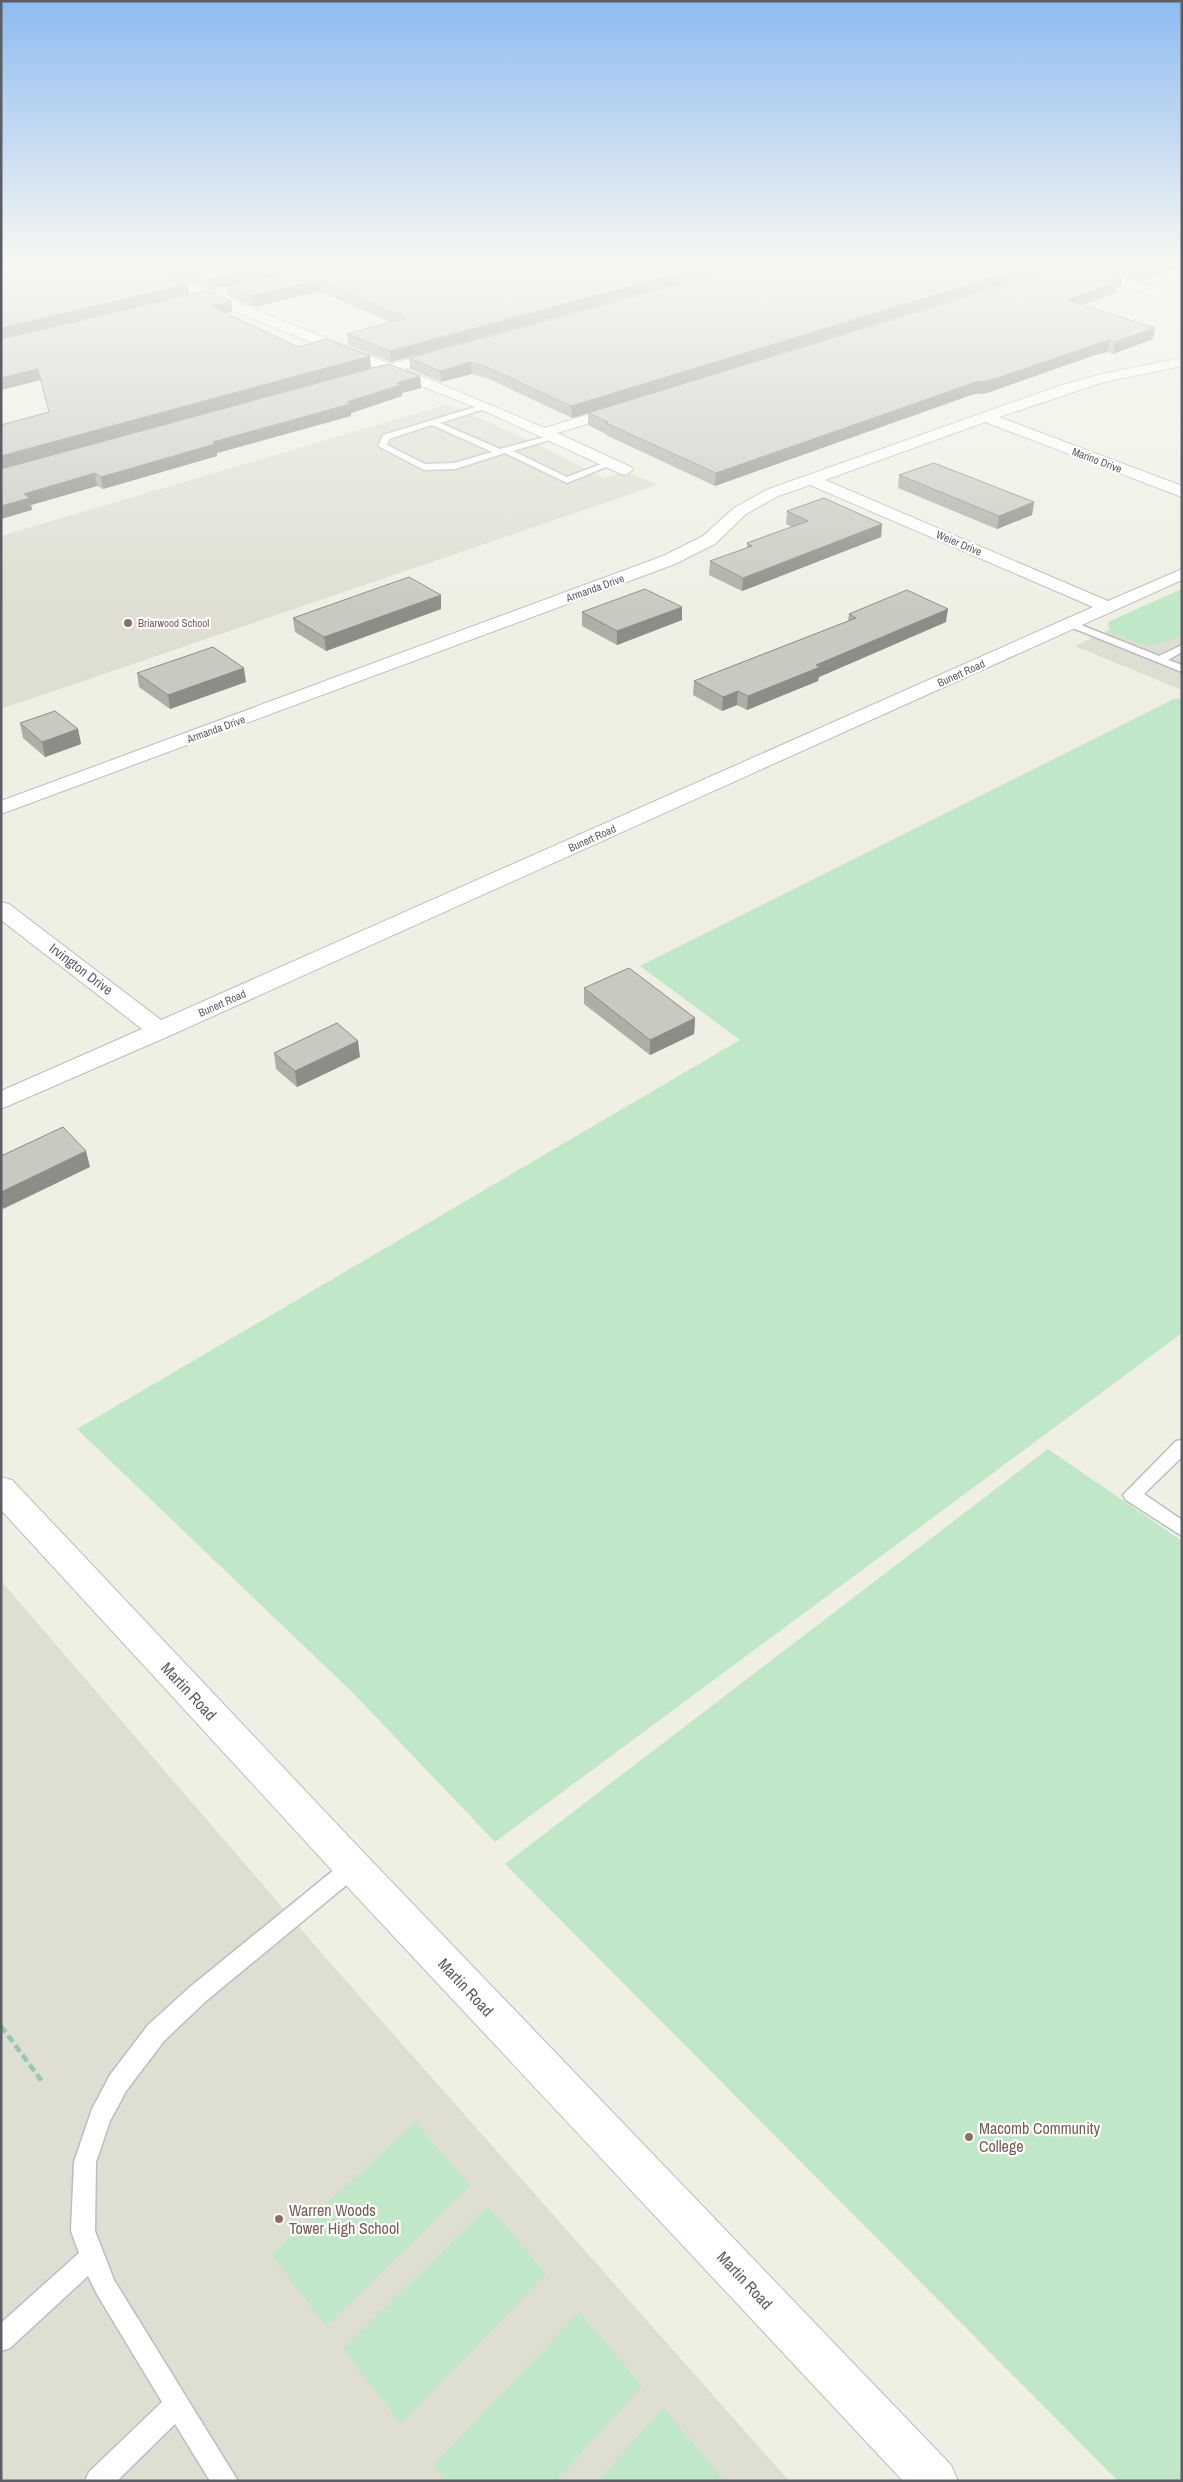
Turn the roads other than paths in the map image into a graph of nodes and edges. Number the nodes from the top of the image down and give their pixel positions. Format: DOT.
graph roads {
  1 [pos="426,382"];
  2 [pos="1085,382"];
  3 [pos="639,403"];
  4 [pos="486,406"];
  5 [pos="984,417"];
  6 [pos="432,422"];
  7 [pos="549,434"];
  8 [pos="502,451"];
  9 [pos="612,463"];
  10 [pos="625,470"];
  11 [pos="810,479"];
  12 [pos="1182,492"];
  13 [pos="1182,574"];
  14 [pos="1108,607"];
  15 [pos="1071,624"];
  16 [pos="1182,648"];
  17 [pos="1160,660"];
  18 [pos="1182,669"];
  19 [pos="1,808"];
  20 [pos="1,909"];
  21 [pos="160,1031"];
  22 [pos="1,1101"];
  23 [pos="1182,1446"];
  24 [pos="1,1488"];
  25 [pos="1182,1529"];
  26 [pos="353,1867"];
  27 [pos="92,2257"];
  28 [pos="1,2339"];
  29 [pos="177,2404"];
  30 [pos="98,2481"];
  31 [pos="225,2481"];
  32 [pos="935,2481"];
  1 -- 4 [label="street"];
  2 -- 5 [label="street, Armanda Drive"];
  3 -- 7 [label="street"];
  4 -- 6 [label="lane"];
  4 -- 7 [label="street"];
  5 -- 11 [label="street, Armanda Drive"];
  5 -- 12 [label="street, Marino Drive"];
  6 -- 8 [label="lane"];
  6 -- 8 [label="lane"];
  7 -- 8 [label="lane"];
  7 -- 9 [label="street"];
  8 -- 9 [label="lane"];
  9 -- 10 [label="street"];
  11 -- 14 [label="street, Weier Drive"];
  11 -- 19 [label="street, Armanda Drive"];
  13 -- 14 [label="street, Bunert Road"];
  14 -- 15 [label="street, Bunert Road"];
  15 -- 17 [label="lane"];
  15 -- 21 [label="street, Bunert Road"];
  16 -- 17 [label="lane"];
  17 -- 18 [label="lane"];
  20 -- 21 [label="street, Irvington Drive"];
  21 -- 22 [label="street, Bunert Road"];
  23 -- 25 [label="lane"];
  24 -- 26 [label="street, Martin Road"];
  26 -- 27 [label="lane"];
  26 -- 32 [label="street, Martin Road"];
  27 -- 28 [label="lane"];
  27 -- 29 [label="lane"];
  29 -- 30 [label="lane"];
  29 -- 31 [label="lane"];
}
